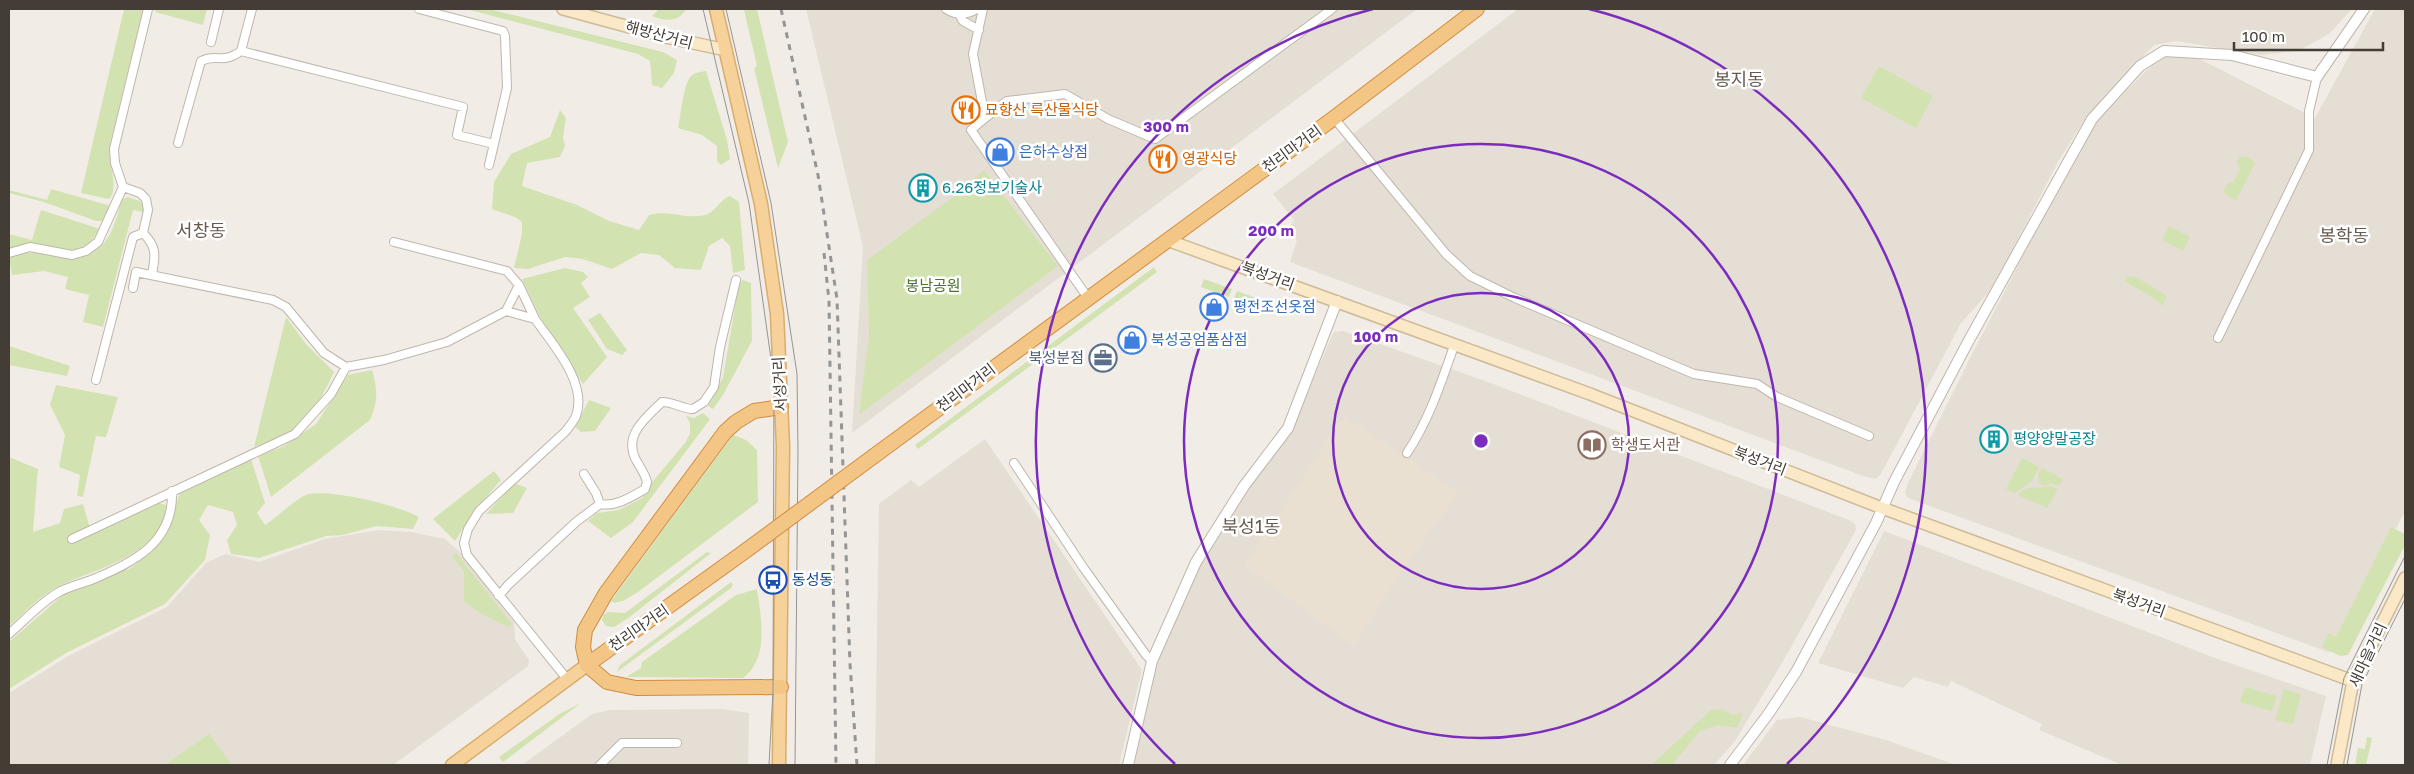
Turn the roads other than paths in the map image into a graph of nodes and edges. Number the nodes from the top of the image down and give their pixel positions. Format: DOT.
graph roads {
  1 [pos="148,9"];
  2 [pos="219,9"];
  3 [pos="252,9"];
  4 [pos="419,9"];
  5 [pos="563,9"];
  6 [pos="716,9"];
  7 [pos="946,9"];
  8 [pos="977,9"];
  9 [pos="984,9"];
  10 [pos="1332,9"];
  11 [pos="1477,9"];
  12 [pos="2364,9"];
  13 [pos="959,14"];
  14 [pos="979,30"];
  15 [pos="211,42"];
  16 [pos="726,50"];
  17 [pos="241,51"];
  18 [pos="2317,77"];
  19 [pos="985,118"];
  20 [pos="1334,118"];
  21 [pos="178,143"];
  22 [pos="494,144"];
  23 [pos="489,165"];
  24 [pos="123,187"];
  25 [pos="143,233"];
  26 [pos="1167,240"];
  27 [pos="394,242"];
  28 [pos="9,253"];
  29 [pos="152,275"];
  30 [pos="736,280"];
  31 [pos="519,284"];
  32 [pos="133,288"];
  33 [pos="1088,298"];
  34 [pos="1337,301"];
  35 [pos="506,311"];
  36 [pos="536,319"];
  37 [pos="2218,338"];
  38 [pos="1454,346"];
  39 [pos="346,368"];
  40 [pos="96,380"];
  41 [pos="781,408"];
  42 [pos="1869,436"];
  43 [pos="1407,453"];
  44 [pos="1014,463"];
  45 [pos="584,474"];
  46 [pos="172,491"];
  47 [pos="600,504"];
  48 [pos="1882,508"];
  49 [pos="72,539"];
  50 [pos="2405,578"];
  51 [pos="499,596"];
  52 [pos="9,634"];
  53 [pos="1152,660"];
  54 [pos="587,665"];
  55 [pos="567,680"];
  56 [pos="2353,681"];
  57 [pos="781,687"];
  58 [pos="677,743"];
  59 [pos="452,765"];
  60 [pos="600,765"];
  61 [pos="780,765"];
  62 [pos="1128,765"];
  63 [pos="1730,765"];
  64 [pos="2337,765"];
  1 -- 24 [label="street"];
  2 -- 15 [label="street"];
  3 -- 17 [label="street"];
  4 -- 22 [label="street"];
  5 -- 16 [label="main road, 해방산거리"];
  6 -- 16 [label="main road, 서성거리"];
  7 -- 13 [label="street"];
  8 -- 13 [label="street"];
  9 -- 14 [label="street"];
  10 -- 19 [label="street"];
  11 -- 20 [label="highway, 천리마거리"];
  12 -- 18 [label="street"];
  13 -- 14 [label="street"];
  14 -- 19 [label="street"];
  16 -- 41 [label="main road, 서성거리"];
  17 -- 21 [label="street"];
  17 -- 22 [label="street"];
  18 -- 37 [label="street"];
  18 -- 48 [label="street"];
  19 -- 33 [label="street"];
  20 -- 26 [label="highway, 천리마거리"];
  20 -- 42 [label="street"];
  22 -- 23 [label="street"];
  24 -- 25 [label="street"];
  24 -- 28 [label="street"];
  25 -- 29 [label="street"];
  25 -- 40 [label="street"];
  26 -- 33 [label="highway, 천리마거리"];
  26 -- 34 [label="main road, 북성거리"];
  27 -- 31 [label="street"];
  29 -- 32 [label="street"];
  29 -- 39 [label="street"];
  30 -- 47 [label="street"];
  31 -- 35 [label="street"];
  31 -- 36 [label="street"];
  33 -- 54 [label="highway, 천리마거리, bridge"];
  34 -- 38 [label="main road, 북성거리"];
  34 -- 53 [label="street"];
  35 -- 36 [label="street"];
  35 -- 39 [label="street"];
  36 -- 51 [label="street"];
  38 -- 43 [label="street"];
  38 -- 48 [label="main road, 북성거리"];
  39 -- 46 [label="street"];
  41 -- 54 [label="highway"];
  41 -- 57 [label="main road, 서성거리"];
  44 -- 53 [label="street"];
  45 -- 47 [label="street"];
  46 -- 49 [label="street"];
  46 -- 52 [label="street"];
  47 -- 51 [label="street"];
  48 -- 56 [label="main road, 북성거리"];
  48 -- 63 [label="street"];
  50 -- 56 [label="main road, 새마을거리"];
  51 -- 55 [label="street"];
  53 -- 62 [label="street"];
  54 -- 55 [label="main road, 천리마거리"];
  54 -- 57 [label="highway"];
  55 -- 59 [label="main road, 천리마거리"];
  56 -- 64 [label="main road, 새마을거리"];
  57 -- 61 [label="main road, 서성거리"];
  58 -- 60 [label="street"];
}
